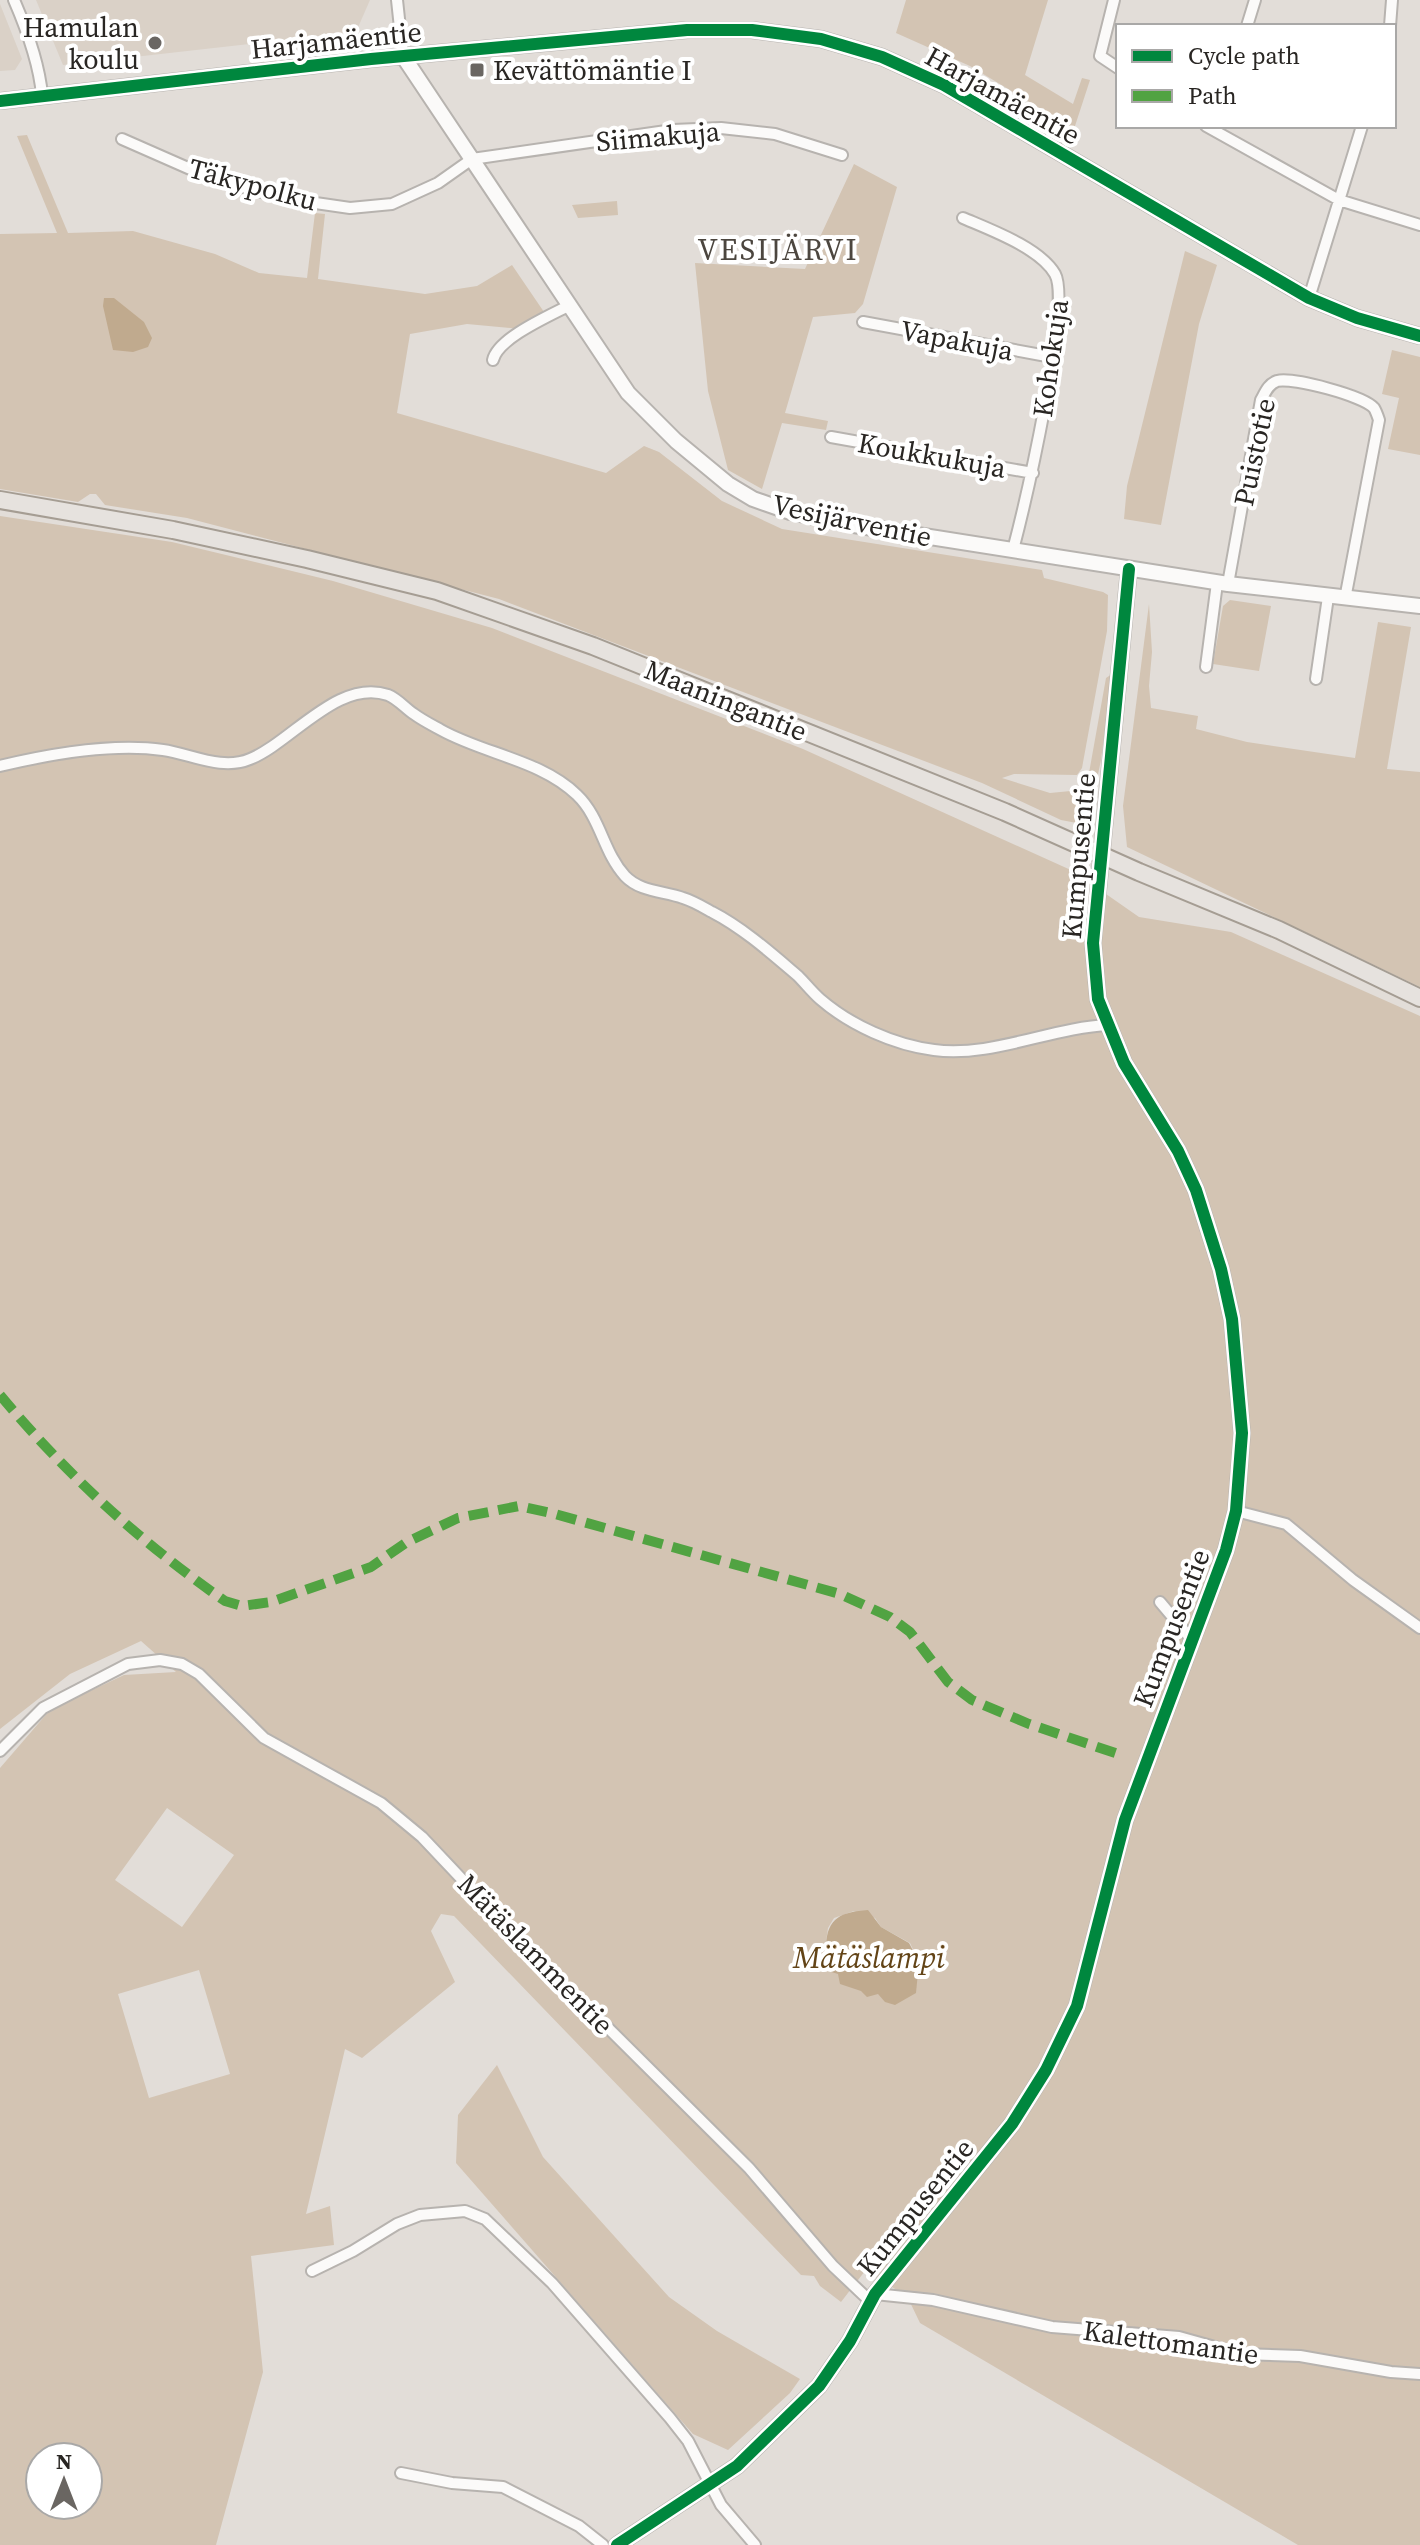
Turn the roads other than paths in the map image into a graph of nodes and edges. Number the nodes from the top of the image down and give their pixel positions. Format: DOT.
graph roads {
  1 [pos="14,0"];
  2 [pos="397,0"];
  3 [pos="1114,0"];
  4 [pos="1255,0"];
  5 [pos="1392,0"];
  6 [pos="1248,24"];
  7 [pos="1390,24"];
  8 [pos="403,56"];
  9 [pos="1116,67"];
  10 [pos="42,95"];
  11 [pos="0,101"];
  12 [pos="1212,128"];
  13 [pos="1361,128"];
  14 [pos="122,139"];
  15 [pos="842,155"];
  16 [pos="472,159"];
  17 [pos="1339,200"];
  18 [pos="963,218"];
  19 [pos="1420,225"];
  20 [pos="1309,298"];
  21 [pos="570,305"];
  22 [pos="863,322"];
  23 [pos="1420,336"];
  24 [pos="1052,357"];
  25 [pos="493,360"];
  26 [pos="831,437"];
  27 [pos="1033,473"];
  28 [pos="0,500"];
  29 [pos="1013,550"];
  30 [pos="1129,569"];
  31 [pos="1222,583"];
  32 [pos="1328,597"];
  33 [pos="1345,599"];
  34 [pos="1420,606"];
  35 [pos="1206,667"];
  36 [pos="1316,679"];
  37 [pos="0,766"];
  38 [pos="1100,855"];
  39 [pos="1420,998"];
  40 [pos="1109,1025"];
  41 [pos="1236,1511"];
  42 [pos="1160,1602"];
  43 [pos="1420,1628"];
  44 [pos="1192,1640"];
  45 [pos="0,1751"];
  46 [pos="312,2271"];
  47 [pos="873,2298"];
  48 [pos="1420,2374"];
  49 [pos="401,2473"];
  50 [pos="709,2485"];
  51 [pos="603,2545"];
  52 [pos="617,2545"];
  53 [pos="755,2545"];
  1 -- 10 [label="street"];
  2 -- 8 [label="street"];
  3 -- 9 [label="street"];
  4 -- 6 [label="street"];
  5 -- 7 [label="street"];
  8 -- 10 [label="street, Harjamäentie"];
  8 -- 16 [label="street, Vesijärventie"];
  8 -- 20 [label="street, Harjamäentie"];
  10 -- 11 [label="street, Harjamäentie"];
  12 -- 17 [label="street"];
  13 -- 17 [label="street"];
  14 -- 16 [label="street, Täkypolku"];
  15 -- 16 [label="street, Siimakuja"];
  16 -- 21 [label="street, Vesijärventie"];
  17 -- 19 [label="street"];
  17 -- 20 [label="street"];
  18 -- 24 [label="street, Kohokuja"];
  20 -- 23 [label="street, Harjamäentie"];
  21 -- 25 [label="street"];
  21 -- 29 [label="street, Vesijärventie"];
  22 -- 24 [label="street, Vapakuja"];
  24 -- 27 [label="street, Kohokuja"];
  26 -- 27 [label="street, Koukkukuja"];
  27 -- 29 [label="street, Kohokuja"];
  28 -- 38 [label="main road, Maaningantie"];
  29 -- 30 [label="street, Vesijärventie"];
  30 -- 31 [label="street, Vesijärventie"];
  30 -- 38 [label="street, Kumpusentie"];
  31 -- 32 [label="street, Vesijärventie"];
  31 -- 33 [label="street, Puistotie"];
  31 -- 35 [label="street"];
  32 -- 33 [label="street, Vesijärventie"];
  32 -- 36 [label="street"];
  33 -- 34 [label="street, Vesijärventie"];
  37 -- 40 [label="street"];
  38 -- 39 [label="main road, Maaningantie"];
  38 -- 40 [label="street, Kumpusentie"];
  40 -- 41 [label="street, Kumpusentie"];
  41 -- 43 [label="street"];
  41 -- 44 [label="street, Kumpusentie"];
  42 -- 44 [label="street"];
  44 -- 47 [label="street, Kumpusentie"];
  45 -- 47 [label="street, Mätäslammentie"];
  46 -- 50 [label="street"];
  47 -- 48 [label="street, Kalettomantie"];
  47 -- 50 [label="street, Kumpusentie"];
  49 -- 51 [label="street"];
  50 -- 52 [label="street, Kumpusentie"];
  50 -- 53 [label="street"];
}
